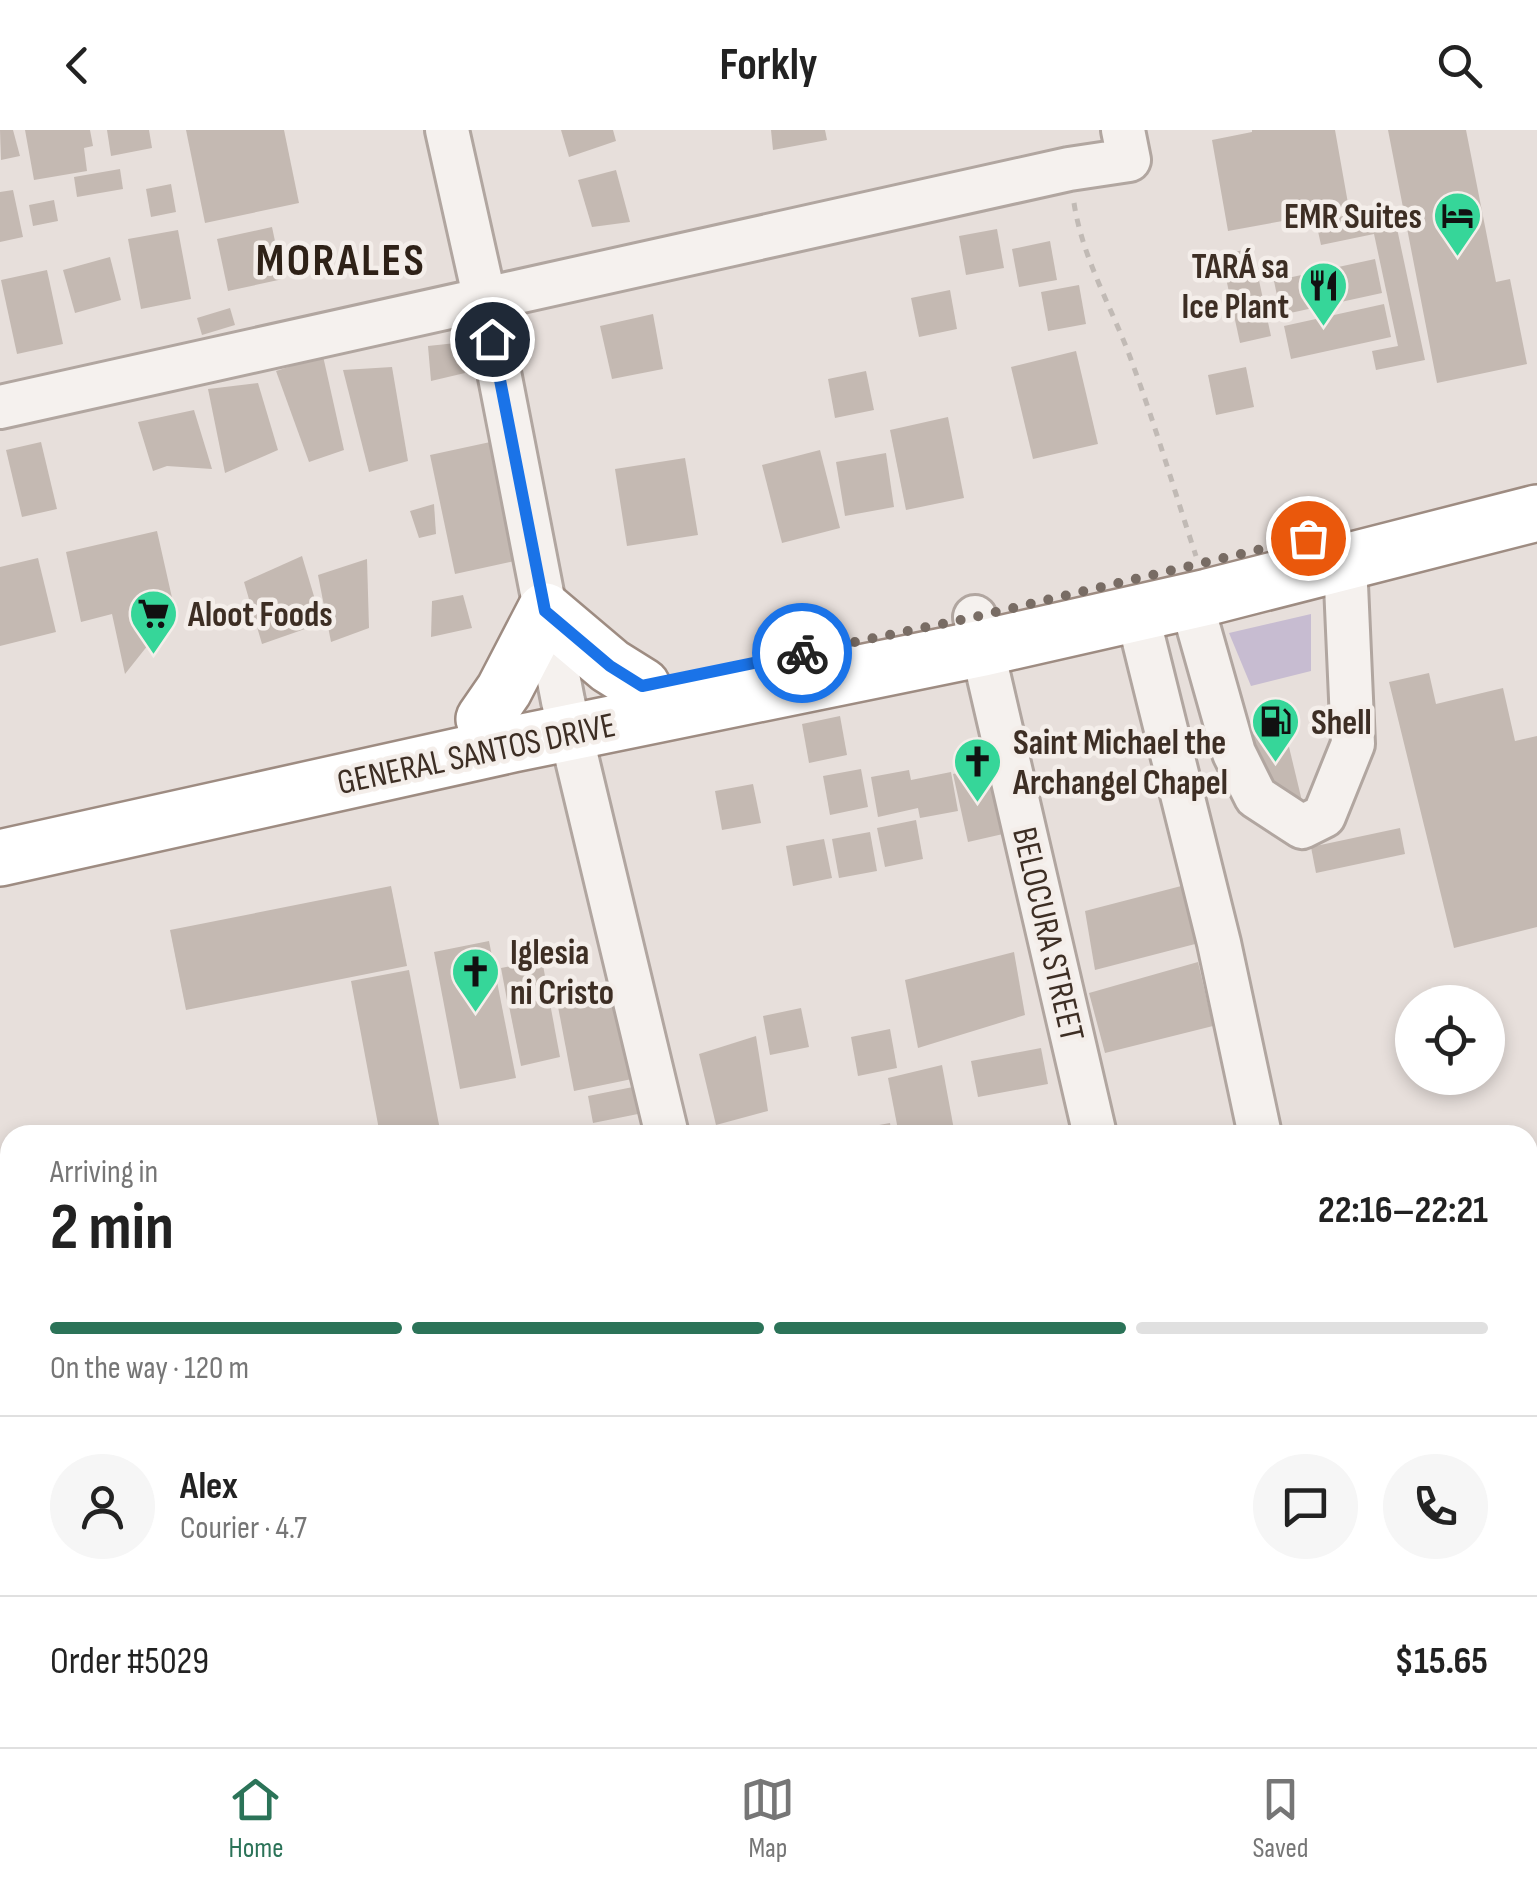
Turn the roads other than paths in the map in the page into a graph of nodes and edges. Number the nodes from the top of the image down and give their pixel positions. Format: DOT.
graph roads {
  1 [pos="447,130"];
  2 [pos="1123,130"];
  3 [pos="485,300"];
  4 [pos="0,407"];
  5 [pos="1537,482"];
  6 [pos="1537,514"];
  7 [pos="1345,562"];
  8 [pos="1195,583"];
  9 [pos="545,611"];
  10 [pos="1137,613"];
  11 [pos="979,633"];
  12 [pos="642,686"];
  13 [pos="566,717"];
  14 [pos="484,719"];
  15 [pos="0,826"];
  16 [pos="0,858"];
  17 [pos="664,1125"];
  18 [pos="1093,1125"];
  19 [pos="1258,1125"];
  1 -- 3 [label="street"];
  2 -- 3 [label="street"];
  3 -- 4 [label="street"];
  3 -- 9 [label="street"];
  5 -- 8 [label="highway, GENERAL SANTOS DRIVE"];
  6 -- 7 [label="highway, GENERAL SANTOS DRIVE"];
  7 -- 8 [label="highway, GENERAL SANTOS DRIVE"];
  7 -- 8 [label="street"];
  8 -- 10 [label="highway, GENERAL SANTOS DRIVE"];
  8 -- 11 [label="highway, GENERAL SANTOS DRIVE"];
  9 -- 12 [label="highway"];
  9 -- 13 [label="street"];
  9 -- 14 [label="highway"];
  10 -- 11 [label="highway, GENERAL SANTOS DRIVE"];
  10 -- 19 [label="street"];
  11 -- 12 [label="highway, GENERAL SANTOS DRIVE"];
  11 -- 13 [label="highway, GENERAL SANTOS DRIVE"];
  11 -- 18 [label="street, BELOCURA STREET"];
  12 -- 13 [label="highway, GENERAL SANTOS DRIVE"];
  13 -- 14 [label="highway, GENERAL SANTOS DRIVE"];
  13 -- 16 [label="highway, GENERAL SANTOS DRIVE"];
  13 -- 17 [label="street"];
  14 -- 15 [label="highway, GENERAL SANTOS DRIVE"];
}
